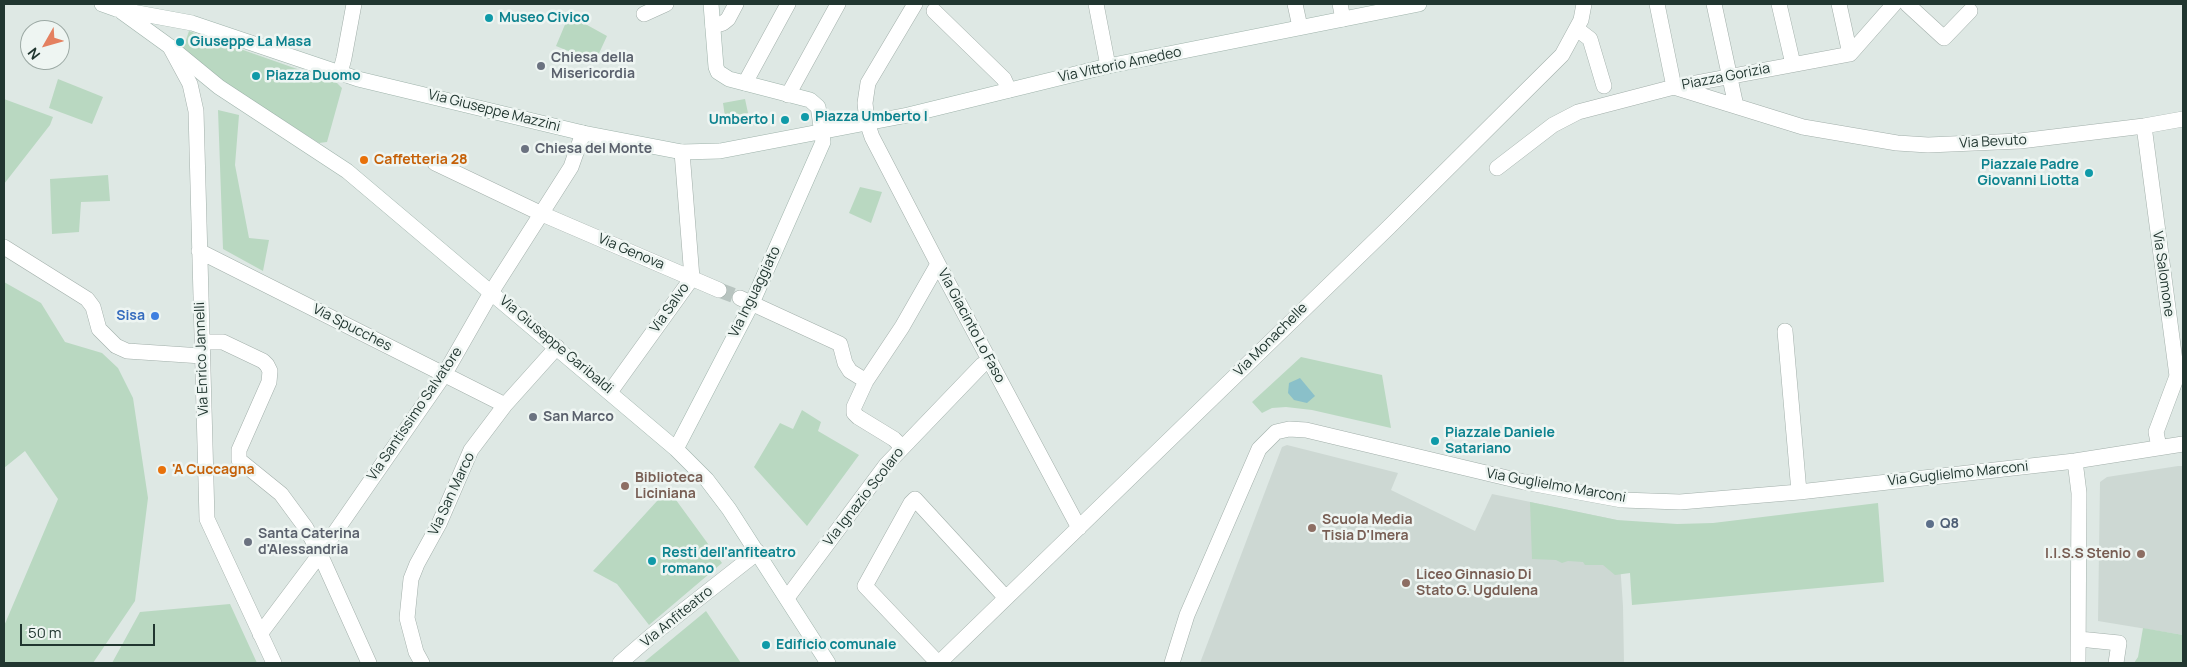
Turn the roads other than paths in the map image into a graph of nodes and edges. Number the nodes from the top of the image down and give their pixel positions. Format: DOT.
graph roads {
  1 [pos="354,4"];
  2 [pos="666,4"];
  3 [pos="711,4"];
  4 [pos="736,4"];
  5 [pos="788,4"];
  6 [pos="838,4"];
  7 [pos="915,4"];
  8 [pos="1096,4"];
  9 [pos="1295,4"];
  10 [pos="1419,4"];
  11 [pos="1584,4"];
  12 [pos="1657,4"];
  13 [pos="1714,4"];
  14 [pos="1779,4"];
  15 [pos="1839,4"];
  16 [pos="1894,4"];
  17 [pos="1907,4"];
  18 [pos="109,6"];
  19 [pos="1388,7"];
  20 [pos="934,11"];
  21 [pos="1342,11"];
  22 [pos="1970,11"];
  23 [pos="644,14"];
  24 [pos="179,21"];
  25 [pos="713,26"];
  26 [pos="1300,27"];
  27 [pos="1577,29"];
  28 [pos="169,46"];
  29 [pos="1850,54"];
  30 [pos="1793,64"];
  31 [pos="1108,66"];
  32 [pos="340,73"];
  33 [pos="1729,76"];
  34 [pos="746,83"];
  35 [pos="1604,86"];
  36 [pos="1674,87"];
  37 [pos="1009,90"];
  38 [pos="788,94"];
  39 [pos="1736,106"];
  40 [pos="2183,118"];
  41 [pos="867,122"];
  42 [pos="2144,126"];
  43 [pos="1803,127"];
  44 [pos="822,131"];
  45 [pos="583,133"];
  46 [pos="682,152"];
  47 [pos="435,163"];
  48 [pos="1497,168"];
  49 [pos="542,214"];
  50 [pos="4,247"];
  51 [pos="199,251"];
  52 [pos="938,264"];
  53 [pos="692,278"];
  54 [pos="719,290"];
  55 [pos="492,291"];
  56 [pos="746,301"];
  57 [pos="1784,331"];
  58 [pos="557,347"];
  59 [pos="202,349"];
  60 [pos="990,361"];
  61 [pos="444,375"];
  62 [pos="866,381"];
  63 [pos="610,392"];
  64 [pos="505,405"];
  65 [pos="2183,444"];
  66 [pos="902,447"];
  67 [pos="2159,447"];
  68 [pos="676,449"];
  69 [pos="2075,461"];
  70 [pos="1798,492"];
  71 [pos="1079,528"];
  72 [pos="758,552"];
  73 [pos="320,554"];
  74 [pos="787,598"];
  75 [pos="1006,598"];
  76 [pos="260,634"];
  77 [pos="2079,639"];
  78 [pos="274,663"];
  79 [pos="369,663"];
  80 [pos="422,663"];
  81 [pos="620,663"];
  82 [pos="828,663"];
  83 [pos="938,663"];
  84 [pos="1172,663"];
  85 [pos="2078,663"];
  86 [pos="2116,663"];
  1 -- 32 [label="street"];
  2 -- 23 [label="street"];
  3 -- 25 [label="street"];
  4 -- 25 [label="street"];
  5 -- 34 [label="street"];
  6 -- 38 [label="street"];
  7 -- 41 [label="street, Via Giacinto Lo Faso"];
  8 -- 31 [label="street"];
  9 -- 26 [label="street"];
  10 -- 19 [label="street, Via Vittorio Amedeo"];
  11 -- 27 [label="street, Via Monachelle"];
  12 -- 36 [label="street"];
  13 -- 33 [label="street"];
  14 -- 30 [label="street"];
  15 -- 29 [label="street"];
  16 -- 29 [label="street"];
  17 -- 22 [label="street"];
  18 -- 24 [label="street, Via Giuseppe Mazzini"];
  18 -- 28 [label="street, Via Giuseppe Garibaldi"];
  19 -- 21 [label="street, Via Vittorio Amedeo"];
  20 -- 37 [label="street"];
  21 -- 26 [label="street, Via Vittorio Amedeo"];
  24 -- 28 [label="street"];
  24 -- 32 [label="street, Via Giuseppe Mazzini"];
  25 -- 34 [label="street"];
  26 -- 31 [label="street, Via Vittorio Amedeo"];
  27 -- 35 [label="street"];
  27 -- 71 [label="street, Via Monachelle"];
  28 -- 51 [label="street, Via Enrico Jannelli"];
  28 -- 55 [label="street, Via Giuseppe Garibaldi"];
  29 -- 30 [label="street, Piazza Gorizia"];
  30 -- 33 [label="street, Piazza Gorizia"];
  31 -- 37 [label="street, Via Vittorio Amedeo"];
  32 -- 45 [label="street, Via Giuseppe Mazzini"];
  33 -- 36 [label="street, Piazza Gorizia"];
  33 -- 39 [label="street"];
  34 -- 38 [label="street"];
  36 -- 39 [label="street, Piazza Gorizia"];
  36 -- 48 [label="street"];
  37 -- 41 [label="street, Via Vittorio Amedeo"];
  38 -- 44 [label="street"];
  39 -- 43 [label="street, Piazza Gorizia"];
  40 -- 42 [label="street, Via Bevuto"];
  41 -- 44 [label="street, Via Vittorio Amedeo"];
  41 -- 52 [label="street, Via Giacinto Lo Faso"];
  42 -- 43 [label="street, Via Bevuto"];
  42 -- 67 [label="street, Via Salomone"];
  44 -- 46 [label="street, Via Giuseppe Mazzini"];
  44 -- 56 [label="street, Via Inguaggiato"];
  45 -- 46 [label="street, Via Giuseppe Mazzini"];
  45 -- 49 [label="street, Via Santissimo Salvatore"];
  46 -- 53 [label="street, Via Salvo"];
  47 -- 49 [label="street, Via Genova"];
  49 -- 53 [label="street, Via Genova"];
  49 -- 55 [label="street, Via Santissimo Salvatore"];
  50 -- 59 [label="street"];
  51 -- 59 [label="street, Via Enrico Jannelli"];
  51 -- 61 [label="street, Via Spucches"];
  52 -- 60 [label="street, Via Giacinto Lo Faso"];
  52 -- 62 [label="street"];
  53 -- 54 [label="street, Via Genova"];
  53 -- 63 [label="street, Via Salvo"];
  55 -- 58 [label="street, Via Giuseppe Garibaldi"];
  55 -- 61 [label="street, Via Santissimo Salvatore"];
  56 -- 62 [label="street"];
  56 -- 68 [label="street, Via Inguaggiato"];
  57 -- 70 [label="street"];
  58 -- 63 [label="street, Via Giuseppe Garibaldi"];
  58 -- 64 [label="street, Via San Marco"];
  59 -- 73 [label="street"];
  59 -- 76 [label="street, Via Enrico Jannelli"];
  60 -- 66 [label="street, Via Ignazio Scolaro"];
  60 -- 71 [label="street, Via Giacinto Lo Faso"];
  61 -- 64 [label="street, Via Spucches"];
  61 -- 73 [label="street, Via Santissimo Salvatore"];
  62 -- 66 [label="street"];
  63 -- 68 [label="street, Via Giuseppe Garibaldi"];
  64 -- 80 [label="street, Via San Marco"];
  65 -- 67 [label="street, Via Guglielmo Marconi"];
  66 -- 74 [label="street, Via Ignazio Scolaro"];
  67 -- 69 [label="street, Via Guglielmo Marconi"];
  68 -- 72 [label="street, Via Giuseppe Garibaldi"];
  69 -- 70 [label="street, Via Guglielmo Marconi"];
  69 -- 77 [label="street"];
  70 -- 84 [label="street, Via Guglielmo Marconi"];
  71 -- 75 [label="street, Via Monachelle"];
  72 -- 74 [label="street, Via Giuseppe Garibaldi"];
  72 -- 81 [label="street, Via Anfiteatro"];
  73 -- 76 [label="street, Via Santissimo Salvatore"];
  73 -- 79 [label="street"];
  74 -- 82 [label="street, Via Giuseppe Garibaldi"];
  75 -- 83 [label="street, Via Monachelle"];
  75 -- 83 [label="street"];
  76 -- 78 [label="street, Via Enrico Jannelli"];
  77 -- 85 [label="street"];
  77 -- 86 [label="street"];
}
